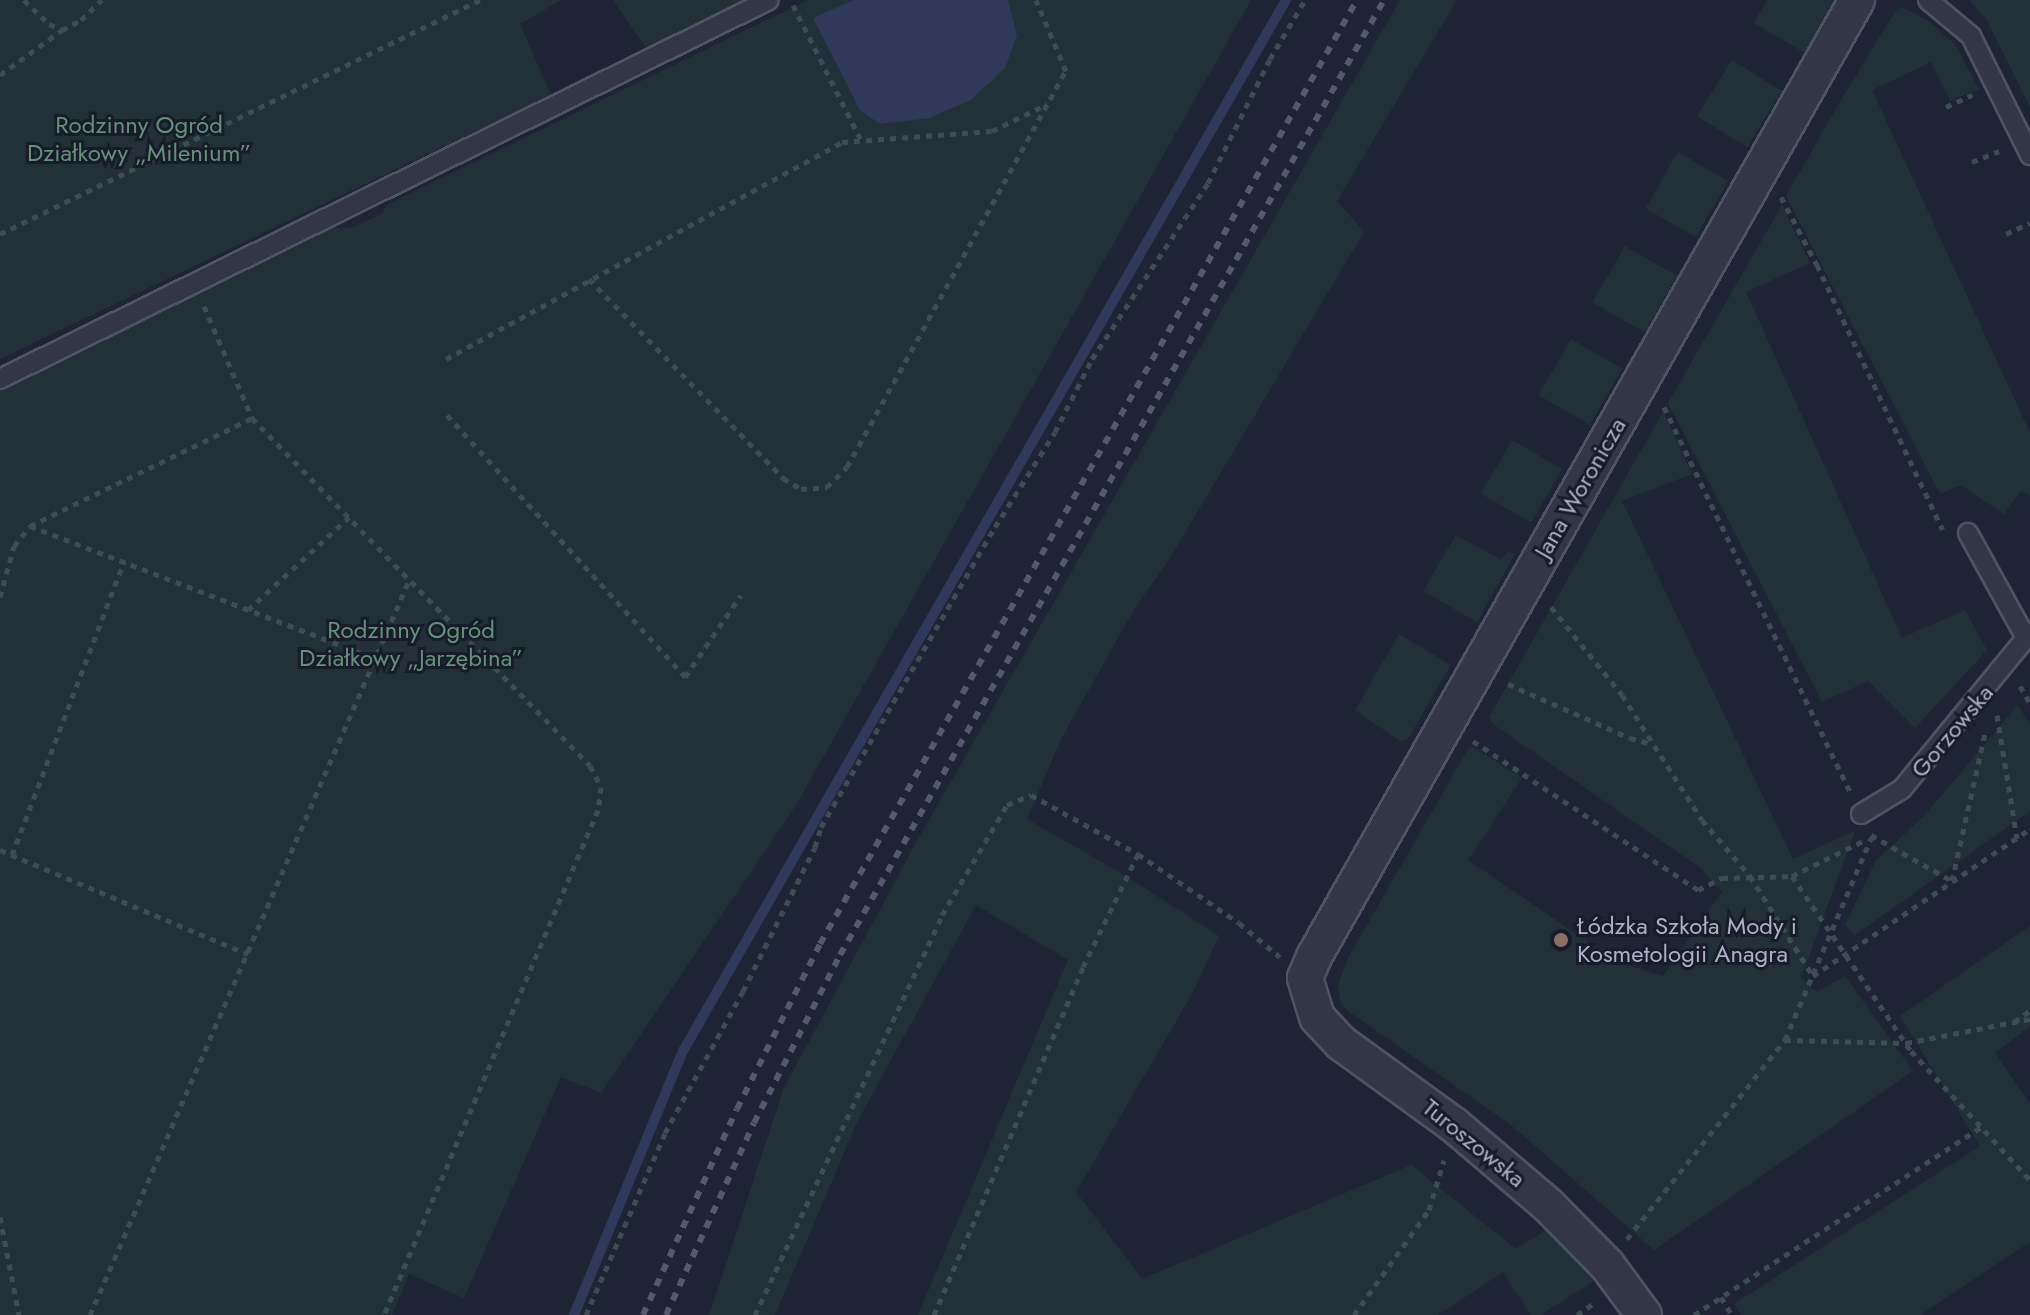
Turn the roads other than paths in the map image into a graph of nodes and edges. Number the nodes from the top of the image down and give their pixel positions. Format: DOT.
graph roads {
  1 [pos="769,0"];
  2 [pos="1857,0"];
  3 [pos="1928,0"];
  4 [pos="2030,155"];
  5 [pos="0,379"];
  6 [pos="1968,533"];
  7 [pos="2028,636"];
  8 [pos="1861,814"];
  9 [pos="1305,978"];
  10 [pos="1644,1315"];
  1 -- 5 [label="lane"];
  2 -- 9 [label="street, Jana Woronicza"];
  3 -- 4 [label="lane"];
  6 -- 7 [label="lane"];
  7 -- 8 [label="lane, Gorzowska"];
  9 -- 10 [label="street, Turoszowska"];
}
